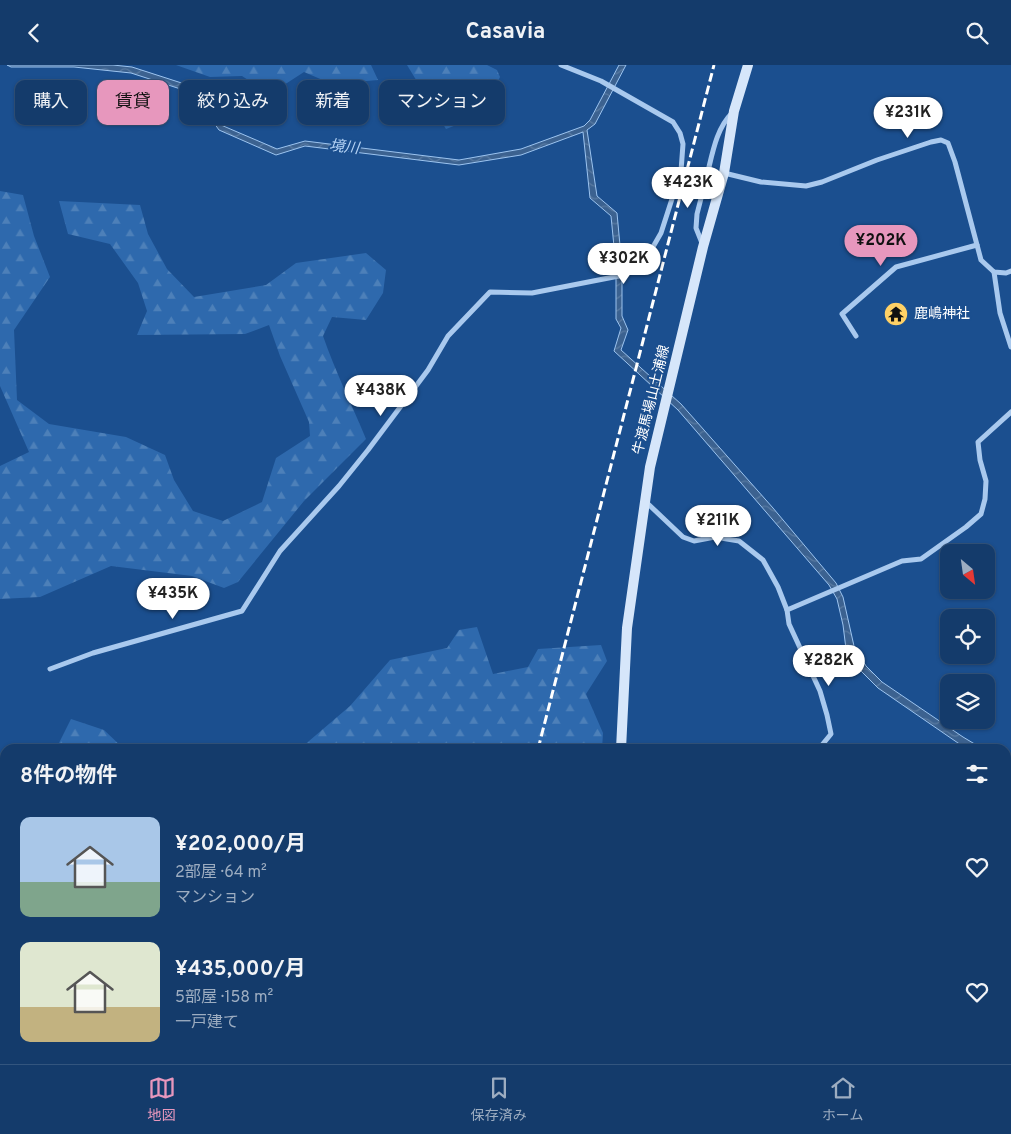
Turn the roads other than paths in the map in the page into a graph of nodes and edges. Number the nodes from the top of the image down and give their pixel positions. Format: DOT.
graph roads {
  1 [pos="561,65"];
  2 [pos="748,65"];
  3 [pos="734,111"];
  4 [pos="681,171"];
  5 [pos="724,173"];
  6 [pos="706,179"];
  7 [pos="977,245"];
  8 [pos="703,247"];
  9 [pos="1011,271"];
  10 [pos="994,272"];
  11 [pos="856,337"];
  12 [pos="1011,347"];
  13 [pos="1011,411"];
  14 [pos="645,501"];
  15 [pos="787,610"];
  16 [pos="50,669"];
  17 [pos="621,744"];
  18 [pos="823,744"];
  1 -- 4 [label="street"];
  2 -- 3 [label="main road, 牛渡馬場山土浦線"];
  3 -- 5 [label="main road, 牛渡馬場山土浦線"];
  3 -- 6 [label="street"];
  4 -- 6 [label="street"];
  4 -- 16 [label="street"];
  5 -- 7 [label="street"];
  5 -- 8 [label="main road, 牛渡馬場山土浦線"];
  6 -- 8 [label="street"];
  7 -- 10 [label="street"];
  7 -- 11 [label="street"];
  8 -- 14 [label="main road, 牛渡馬場山土浦線"];
  9 -- 10 [label="street"];
  10 -- 12 [label="street"];
  13 -- 15 [label="street"];
  14 -- 15 [label="street"];
  14 -- 17 [label="main road, 牛渡馬場山土浦線"];
  15 -- 18 [label="street"];
}
